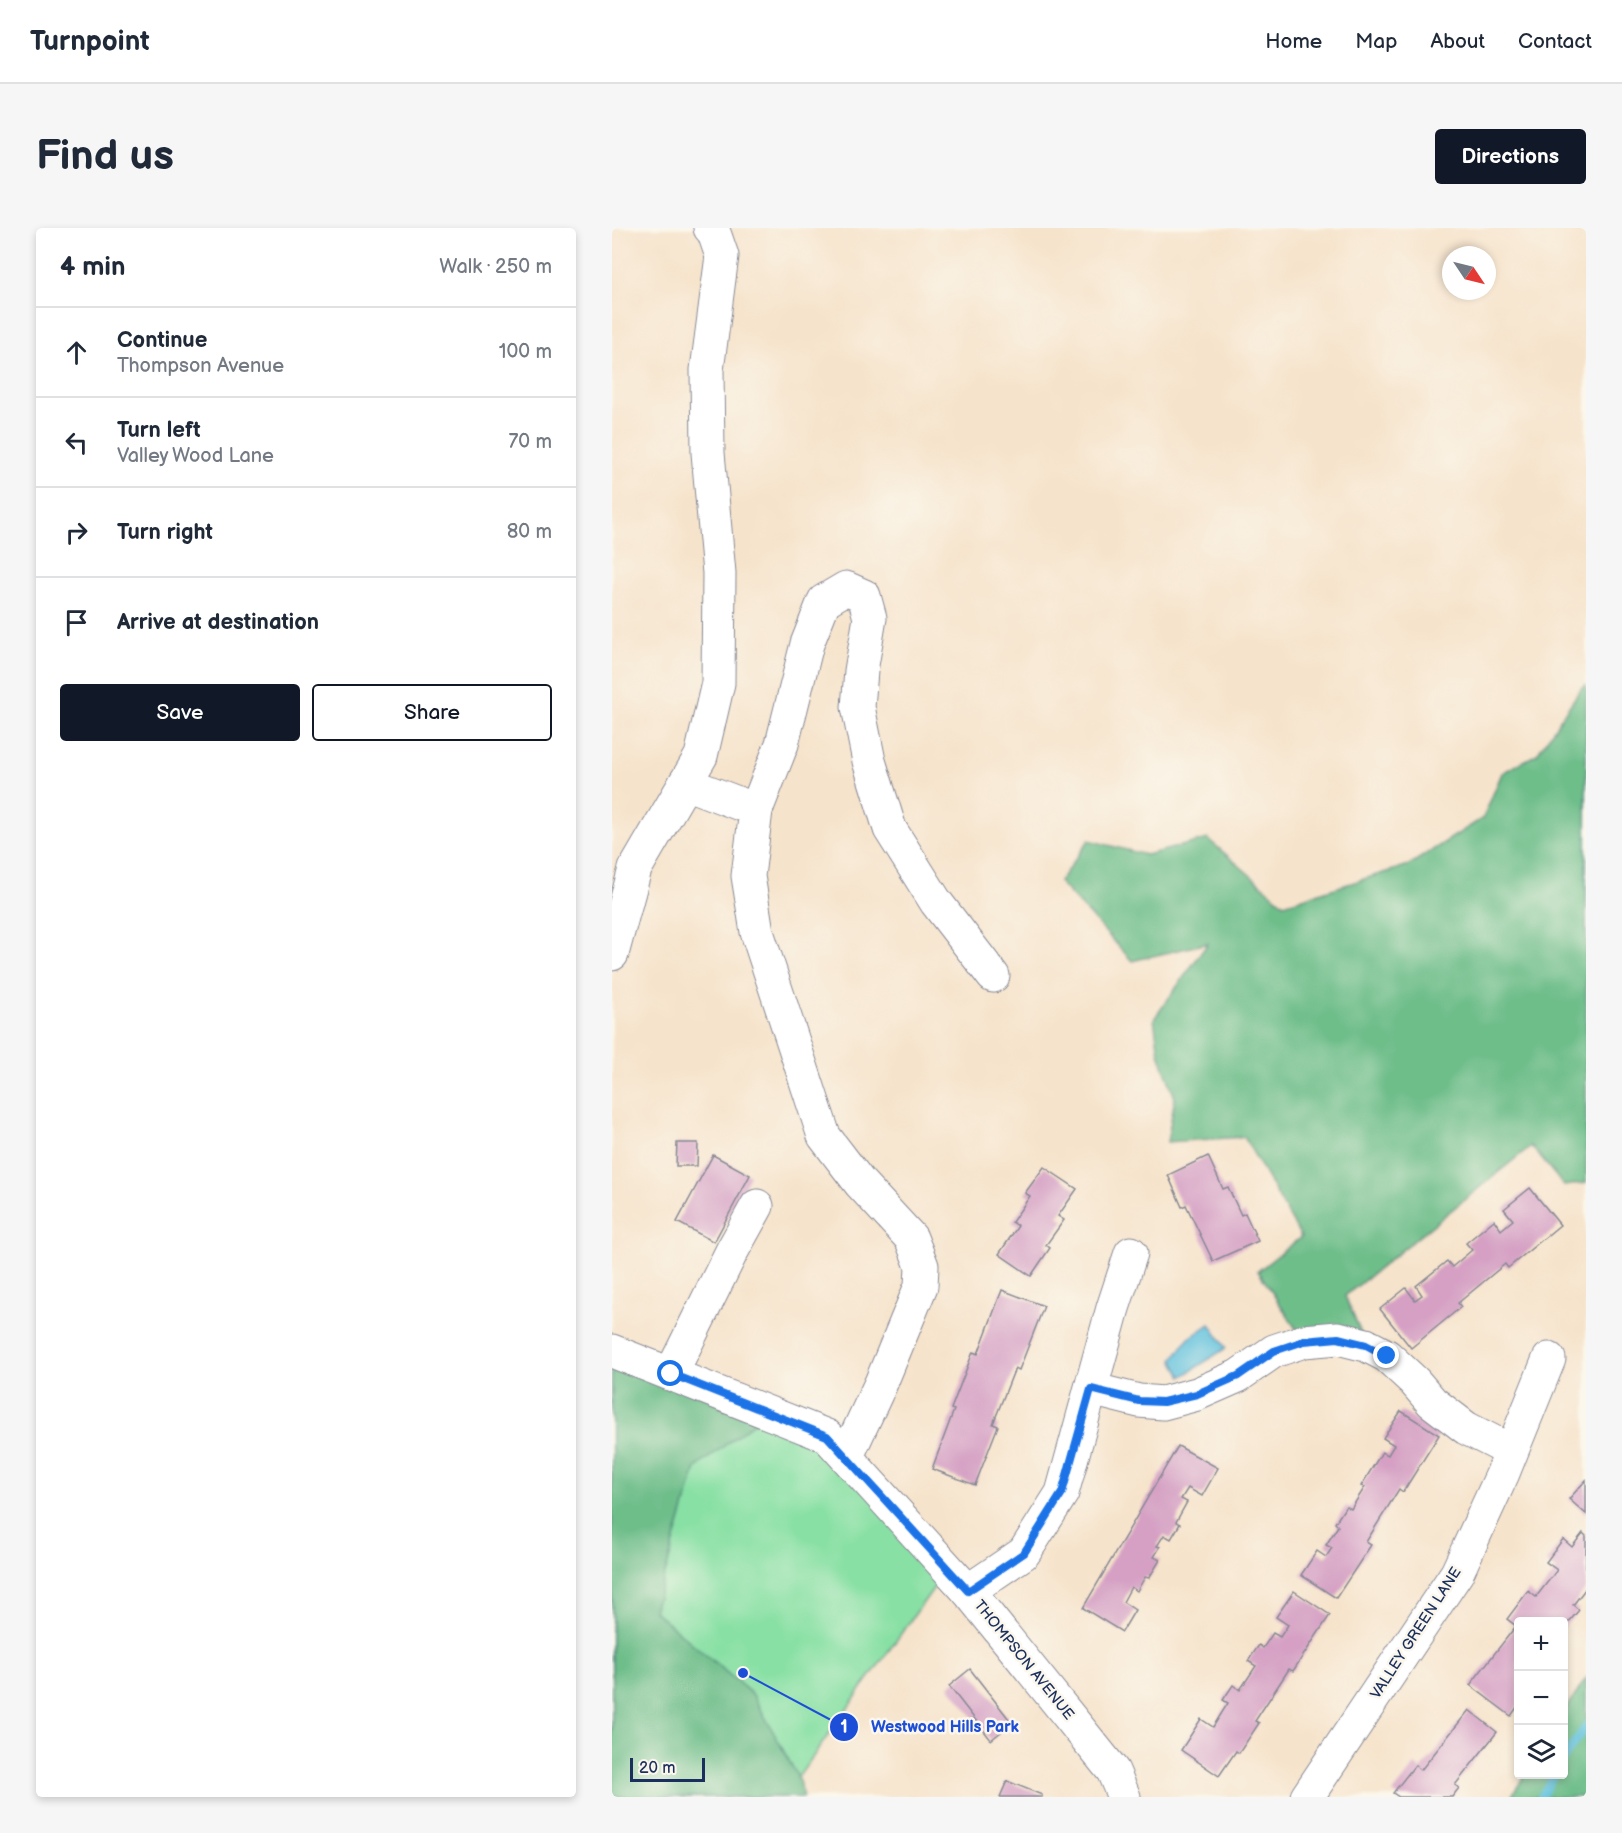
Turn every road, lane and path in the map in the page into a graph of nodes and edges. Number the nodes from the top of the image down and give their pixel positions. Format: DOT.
graph roads {
  1 [pos="710,228"];
  2 [pos="685,783"];
  3 [pos="756,810"];
  4 [pos="612,954"];
  5 [pos="993,976"];
  6 [pos="757,1206"];
  7 [pos="1131,1253"];
  8 [pos="612,1351"];
  9 [pos="1549,1359"];
  10 [pos="671,1374"];
  11 [pos="1091,1389"];
  12 [pos="1511,1451"];
  13 [pos="847,1456"];
  14 [pos="968,1591"];
  15 [pos="1124,1797"];
  16 [pos="1307,1797"];
  1 -- 2 [label="street"];
  2 -- 3 [label="street"];
  2 -- 4 [label="street"];
  3 -- 5 [label="street"];
  3 -- 13 [label="street"];
  6 -- 10 [label="street"];
  7 -- 11 [label="street"];
  8 -- 10 [label="street, THOMPSON AVENUE"];
  9 -- 12 [label="street, VALLEY GREEN LANE"];
  10 -- 13 [label="street, THOMPSON AVENUE"];
  11 -- 12 [label="street"];
  11 -- 14 [label="street"];
  12 -- 16 [label="street, VALLEY GREEN LANE"];
  13 -- 14 [label="street, THOMPSON AVENUE"];
  14 -- 15 [label="street, THOMPSON AVENUE"];
}
